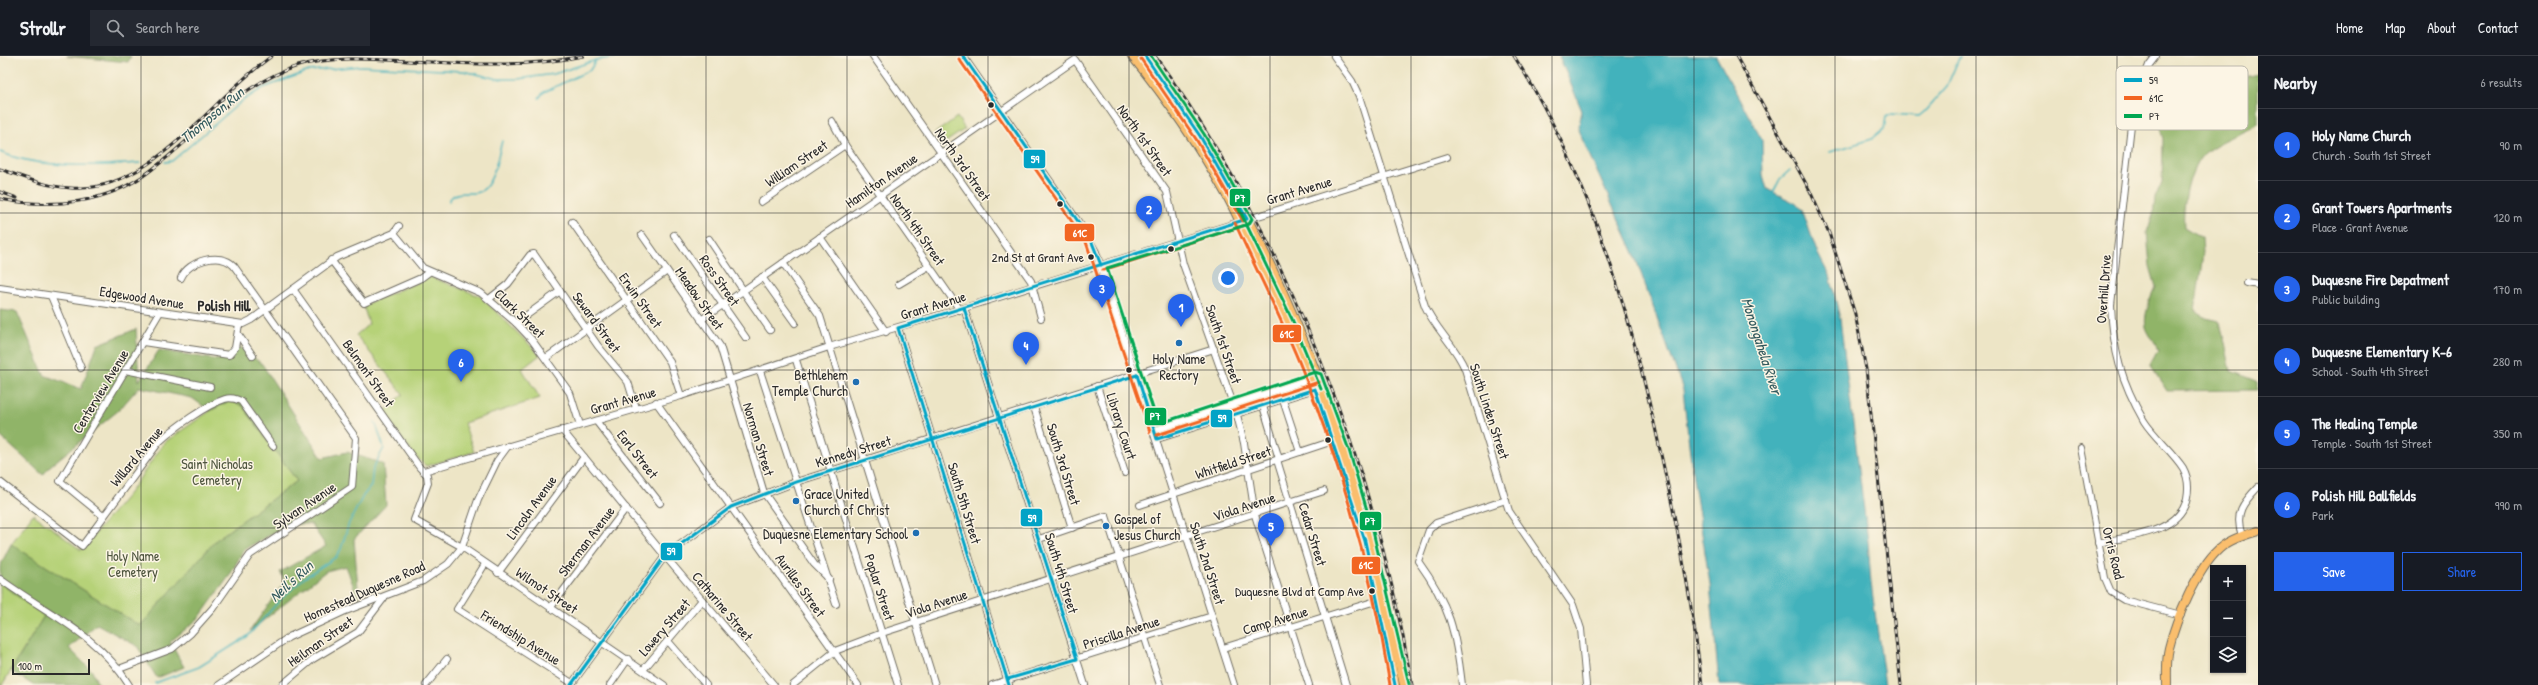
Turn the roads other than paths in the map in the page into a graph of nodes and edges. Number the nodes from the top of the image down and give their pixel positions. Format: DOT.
graph roads {
  1 [pos="873,56"];
  2 [pos="962,56"];
  3 [pos="1132,56"];
  4 [pos="1334,56"];
  5 [pos="2156,56"];
  6 [pos="1146,58"];
  7 [pos="1075,60"];
  8 [pos="2149,66"];
  9 [pos="1146,73"];
  10 [pos="1001,110"];
  11 [pos="832,121"];
  12 [pos="2130,130"];
  13 [pos="845,145"];
  14 [pos="940,153"];
  15 [pos="1447,157"];
  16 [pos="1384,177"];
  17 [pos="880,195"];
  18 [pos="761,202"];
  19 [pos="1243,220"];
  20 [pos="572,222"];
  21 [pos="399,226"];
  22 [pos="394,233"];
  23 [pos="642,235"];
  24 [pos="674,235"];
  25 [pos="820,237"];
  26 [pos="709,239"];
  27 [pos="1179,240"];
  28 [pos="331,260"];
  29 [pos="783,263"];
  30 [pos="1101,265"];
  31 [pos="929,266"];
  32 [pos="429,272"];
  33 [pos="667,272"];
  34 [pos="762,277"];
  35 [pos="181,278"];
  36 [pos="2247,283"];
  37 [pos="899,284"];
  38 [pos="2258,285"];
  39 [pos="1032,287"];
  40 [pos="0,288"];
  41 [pos="293,289"];
  42 [pos="560,291"];
  43 [pos="743,291"];
  44 [pos="51,296"];
  45 [pos="489,299"];
  46 [pos="626,300"];
  47 [pos="723,305"];
  48 [pos="962,309"];
  49 [pos="265,311"];
  50 [pos="160,312"];
  51 [pos="1041,318"];
  52 [pos="701,320"];
  53 [pos="516,323"];
  54 [pos="795,323"];
  55 [pos="239,324"];
  56 [pos="898,328"];
  57 [pos="586,329"];
  58 [pos="770,330"];
  59 [pos="886,332"];
  60 [pos="238,334"];
  61 [pos="746,338"];
  62 [pos="143,342"];
  63 [pos="829,347"];
  64 [pos="1214,349"];
  65 [pos="253,356"];
  66 [pos="546,358"];
  67 [pos="796,360"];
  68 [pos="81,368"];
  69 [pos="125,370"];
  70 [pos="760,371"];
  71 [pos="1137,375"];
  72 [pos="1314,377"];
  73 [pos="729,380"];
  74 [pos="1097,386"];
  75 [pos="210,387"];
  76 [pos="1318,388"];
  77 [pos="681,396"];
  78 [pos="1283,400"];
  79 [pos="656,402"];
  80 [pos="1232,405"];
  81 [pos="1263,406"];
  82 [pos="1034,407"];
  83 [pos="636,408"];
  84 [pos="1237,415"];
  85 [pos="1000,418"];
  86 [pos="596,420"];
  87 [pos="580,425"];
  88 [pos="562,430"];
  89 [pos="1155,430"];
  90 [pos="1158,439"];
  91 [pos="933,440"];
  92 [pos="1333,441"];
  93 [pos="273,446"];
  94 [pos="508,446"];
  95 [pos="2080,448"];
  96 [pos="1300,452"];
  97 [pos="584,457"];
  98 [pos="1278,459"];
  99 [pos="864,461"];
  100 [pos="1247,470"];
  101 [pos="424,471"];
  102 [pos="831,471"];
  103 [pos="1125,473"];
  104 [pos="0,482"];
  105 [pos="796,482"];
  106 [pos="2258,487"];
  107 [pos="1324,492"];
  108 [pos="764,493"];
  109 [pos="1174,494"];
  110 [pos="1506,500"];
  111 [pos="660,503"];
  112 [pos="1292,503"];
  113 [pos="1140,504"];
  114 [pos="731,507"];
  115 [pos="626,508"];
  116 [pos="1254,515"];
  117 [pos="103,516"];
  118 [pos="1072,528"];
  119 [pos="2258,531"];
  120 [pos="2242,536"];
  121 [pos="1187,537"];
  122 [pos="1039,539"];
  123 [pos="2098,543"];
  124 [pos="462,547"];
  125 [pos="665,556"];
  126 [pos="1119,557"];
  127 [pos="485,564"];
  128 [pos="498,573"];
  129 [pos="1050,578"];
  130 [pos="0,579"];
  131 [pos="828,579"];
  132 [pos="385,597"];
  133 [pos="702,600"];
  134 [pos="984,600"];
  135 [pos="1379,600"];
  136 [pos="836,604"];
  137 [pos="551,607"];
  138 [pos="2180,615"];
  139 [pos="1212,616"];
  140 [pos="1326,617"];
  141 [pos="915,623"];
  142 [pos="1291,627"];
  143 [pos="882,633"];
  144 [pos="1145,637"];
  145 [pos="668,641"];
  146 [pos="603,642"];
  147 [pos="1223,648"];
  148 [pos="835,651"];
  149 [pos="447,659"];
  150 [pos="628,659"];
  151 [pos="1077,659"];
  152 [pos="119,669"];
  153 [pos="643,670"];
  154 [pos="1008,682"];
  155 [pos="572,684"];
  156 [pos="129,685"];
  157 [pos="219,685"];
  158 [pos="282,685"];
  159 [pos="426,685"];
  160 [pos="610,685"];
  161 [pos="664,685"];
  162 [pos="706,685"];
  163 [pos="774,685"];
  164 [pos="793,685"];
  165 [pos="858,685"];
  166 [pos="898,685"];
  167 [pos="935,685"];
  168 [pos="992,685"];
  169 [pos="1085,685"];
  170 [pos="1160,685"];
  171 [pos="1234,685"];
  172 [pos="1309,685"];
  173 [pos="1346,685"];
  174 [pos="1395,685"];
  175 [pos="1404,685"];
  176 [pos="1462,685"];
  177 [pos="1586,685"];
  178 [pos="2167,685"];
  1 -- 14 [label="street, North 3rd Street"];
  2 -- 10 [label="street, South 2nd Street"];
  3 -- 9 [label="main road"];
  4 -- 16 [label="street, South Linden Street"];
  5 -- 8 [label="street, Overhill Drive"];
  6 -- 9 [label="main road"];
  6 -- 19 [label="main road"];
  7 -- 10 [label="street, Hamilton Avenue"];
  7 -- 27 [label="street, North 1st Street"];
  9 -- 19 [label="main road"];
  10 -- 14 [label="street, Hamilton Avenue"];
  10 -- 30 [label="street, South 2nd Street"];
  11 -- 13 [label="street, North 4th Street"];
  12 -- 123 [label="street, Overhill Drive"];
  13 -- 17 [label="street, North 4th Street"];
  13 -- 18 [label="street, William Street"];
  14 -- 17 [label="street, Hamilton Avenue"];
  14 -- 39 [label="street, North 3rd Street"];
  15 -- 16 [label="street, Grant Avenue"];
  16 -- 19 [label="street, Grant Avenue"];
  16 -- 110 [label="street, South Linden Street"];
  17 -- 25 [label="street, Hamilton Avenue"];
  17 -- 31 [label="street, North 4th Street"];
  19 -- 27 [label="street, Grant Avenue"];
  19 -- 72 [label="main road"];
  20 -- 46 [label="street, Erwin Street"];
  21 -- 22 [label="street"];
  22 -- 28 [label="street"];
  22 -- 32 [label="street, Clark Street"];
  23 -- 33 [label="street, Meadow Street"];
  24 -- 47 [label="street, Ross Street"];
  25 -- 29 [label="street, Hamilton Avenue"];
  25 -- 59 [label="street"];
  26 -- 43 [label="street"];
  27 -- 30 [label="street, Grant Avenue"];
  27 -- 64 [label="street, South 1st Street"];
  28 -- 32 [label="street"];
  28 -- 41 [label="street"];
  29 -- 34 [label="street, Hamilton Avenue"];
  29 -- 63 [label="street"];
  30 -- 39 [label="street, Grant Avenue"];
  30 -- 71 [label="street, South 2nd Street"];
  31 -- 37 [label="street"];
  31 -- 48 [label="street, North 4th Street"];
  32 -- 45 [label="street, Clark Street"];
  33 -- 46 [label="street"];
  33 -- 52 [label="street, Meadow Street"];
  34 -- 43 [label="street, Hamilton Avenue"];
  34 -- 54 [label="street"];
  35 -- 49 [label="street, Sylvan Avenue"];
  36 -- 38 [label="street"];
  39 -- 48 [label="street, Grant Avenue"];
  39 -- 51 [label="street"];
  40 -- 44 [label="street, Edgewood Avenue"];
  41 -- 49 [label="street"];
  41 -- 101 [label="street, Belmont Street"];
  42 -- 45 [label="street, Seward Street"];
  42 -- 53 [label="street"];
  42 -- 57 [label="street, Seward Street"];
  43 -- 47 [label="street, Hamilton Avenue"];
  43 -- 58 [label="street"];
  44 -- 50 [label="street, Edgewood Avenue"];
  44 -- 68 [label="street"];
  45 -- 53 [label="street, Clark Street"];
  46 -- 57 [label="street"];
  46 -- 77 [label="street, Erwin Street"];
  47 -- 52 [label="street, Hamilton Avenue"];
  47 -- 61 [label="street, Ross Street"];
  48 -- 56 [label="street, Grant Avenue"];
  48 -- 85 [label="street, South 4th Street"];
  49 -- 55 [label="street"];
  49 -- 152 [label="street, Sylvan Avenue"];
  50 -- 55 [label="street, Edgewood Avenue"];
  50 -- 62 [label="street, Centerview Avenue"];
  52 -- 73 [label="street, Meadow Street"];
  53 -- 66 [label="street, Clark Street"];
  55 -- 60 [label="street"];
  56 -- 59 [label="street, Grant Avenue"];
  56 -- 91 [label="street, South 5th Street"];
  57 -- 66 [label="street"];
  57 -- 83 [label="street, Seward Street"];
  59 -- 63 [label="street, Grant Avenue"];
  60 -- 62 [label="street"];
  60 -- 65 [label="street"];
  62 -- 69 [label="street, Centerview Avenue"];
  63 -- 67 [label="street, Grant Avenue"];
  63 -- 99 [label="street"];
  64 -- 71 [label="street, Kennedy Street"];
  64 -- 80 [label="street, South 1st Street"];
  66 -- 87 [label="street, Clark Street"];
  67 -- 70 [label="street, Grant Avenue"];
  67 -- 102 [label="street, Poplar Street"];
  69 -- 75 [label="street"];
  69 -- 117 [label="street, Centerview Avenue"];
  70 -- 73 [label="street, Grant Avenue"];
  70 -- 105 [label="street"];
  71 -- 74 [label="street, Kennedy Street"];
  71 -- 89 [label="street, South 2nd Street"];
  72 -- 76 [label="main road"];
  72 -- 80 [label="street"];
  73 -- 77 [label="street, Grant Avenue"];
  73 -- 108 [label="street, Norman Street"];
  74 -- 82 [label="street, Kennedy Street"];
  74 -- 103 [label="street, Library Court"];
  76 -- 78 [label="street"];
  76 -- 92 [label="main road"];
  76 -- 175 [label="main road"];
  77 -- 79 [label="street, Grant Avenue"];
  78 -- 81 [label="street"];
  78 -- 96 [label="street"];
  79 -- 83 [label="street, Grant Avenue"];
  79 -- 114 [label="street, Aurilles Street"];
  80 -- 84 [label="street, South 1st Street"];
  80 -- 89 [label="street"];
  81 -- 84 [label="street"];
  81 -- 98 [label="street, Cedar Street"];
  82 -- 85 [label="street, Kennedy Street"];
  82 -- 118 [label="street, South 3rd Street"];
  83 -- 86 [label="street, Grant Avenue"];
  84 -- 90 [label="street"];
  84 -- 100 [label="street, South 1st Street"];
  85 -- 91 [label="street, Kennedy Street"];
  85 -- 122 [label="street, South 4th Street"];
  86 -- 87 [label="street, Grant Avenue"];
  86 -- 111 [label="street, Earl Street"];
  87 -- 88 [label="street, Grant Avenue"];
  88 -- 94 [label="street, Grant Avenue"];
  88 -- 97 [label="street, Catharine Street"];
  89 -- 90 [label="street, South 2nd Street"];
  90 -- 109 [label="street, South 2nd Street"];
  91 -- 99 [label="street, Kennedy Street"];
  91 -- 134 [label="street, South 5th Street"];
  92 -- 96 [label="street, Whitfield Street"];
  92 -- 135 [label="main road"];
  93 -- 117 [label="street, Willard Avenue"];
  94 -- 101 [label="street, Grant Avenue"];
  94 -- 124 [label="street, Homestead Duquesne Road"];
  95 -- 123 [label="street, Orris Road"];
  96 -- 98 [label="street, Whitfield Street"];
  97 -- 115 [label="street, Catharine Street"];
  97 -- 128 [label="street, Lincoln Avenue"];
  98 -- 100 [label="street, Whitfield Street"];
  98 -- 112 [label="street, Cedar Street"];
  99 -- 102 [label="street, Kennedy Street"];
  99 -- 141 [label="street"];
  100 -- 109 [label="street, Whitfield Street"];
  100 -- 116 [label="street, South 1st Street"];
  101 -- 124 [label="street, Wilmot Street"];
  102 -- 105 [label="street, Kennedy Street"];
  102 -- 143 [label="street, Poplar Street"];
  104 -- 117 [label="street, Willard Avenue"];
  105 -- 108 [label="street, Kennedy Street"];
  105 -- 131 [label="street"];
  106 -- 120 [label="street"];
  107 -- 112 [label="street, Viola Avenue"];
  108 -- 114 [label="street, Kennedy Street"];
  108 -- 131 [label="street, Norman Street"];
  109 -- 113 [label="street, Whitfield Street"];
  109 -- 121 [label="street, South 2nd Street"];
  110 -- 176 [label="street"];
  110 -- 177 [label="street, South Linden Street"];
  112 -- 116 [label="street, Viola Avenue"];
  112 -- 140 [label="street, Cedar Street"];
  114 -- 125 [label="street, Kennedy Street"];
  114 -- 148 [label="street, Aurilles Street"];
  115 -- 125 [label="street, Catharine Street"];
  115 -- 137 [label="street, Sherman Avenue"];
  116 -- 121 [label="street, Viola Avenue"];
  116 -- 142 [label="street, South 1st Street"];
  118 -- 122 [label="street"];
  118 -- 126 [label="street"];
  119 -- 120 [label="main road"];
  120 -- 138 [label="main road"];
  121 -- 126 [label="street, Viola Avenue"];
  121 -- 139 [label="street, South 2nd Street"];
  122 -- 129 [label="street, South 4th Street"];
  123 -- 138 [label="street, Orris Road"];
  124 -- 127 [label="street, Wilmot Street"];
  124 -- 132 [label="street, Homestead Duquesne Road"];
  125 -- 133 [label="street, Catharine Street"];
  125 -- 146 [label="street, Kennedy Street"];
  126 -- 129 [label="street, Viola Avenue"];
  126 -- 144 [label="street"];
  127 -- 128 [label="street, Wilmot Street"];
  127 -- 155 [label="street, Friendship Avenue"];
  128 -- 137 [label="street, Wilmot Street"];
  129 -- 134 [label="street, Viola Avenue"];
  129 -- 151 [label="street, South 4th Street"];
  130 -- 152 [label="street"];
  131 -- 136 [label="street"];
  132 -- 157 [label="street, Homestead Duquesne Road"];
  132 -- 158 [label="street, Heilman Street"];
  133 -- 145 [label="street, Lowery Street"];
  133 -- 163 [label="street, Catharine Street"];
  134 -- 141 [label="street, Viola Avenue"];
  134 -- 154 [label="street, South 5th Street"];
  135 -- 140 [label="street, Camp Avenue"];
  135 -- 174 [label="main road"];
  137 -- 146 [label="street, Wilmot Street"];
  138 -- 178 [label="main road"];
  139 -- 144 [label="street, Priscilla Avenue"];
  139 -- 147 [label="street, South 2nd Street"];
  140 -- 142 [label="street, Camp Avenue"];
  140 -- 173 [label="street, Cedar Street"];
  141 -- 143 [label="street, Viola Avenue"];
  141 -- 167 [label="street"];
  142 -- 147 [label="street, Camp Avenue"];
  142 -- 172 [label="street, South 1st Street"];
  143 -- 148 [label="street, Viola Avenue"];
  143 -- 166 [label="street, Poplar Street"];
  144 -- 151 [label="street, Priscilla Avenue"];
  144 -- 170 [label="street"];
  145 -- 153 [label="street, Lowery Street"];
  145 -- 162 [label="street"];
  146 -- 150 [label="street, Wilmot Street"];
  146 -- 155 [label="street, Kennedy Street"];
  147 -- 171 [label="street, South 2nd Street"];
  148 -- 164 [label="street, Viola Avenue"];
  148 -- 165 [label="street, Aurilles Street"];
  149 -- 159 [label="street"];
  150 -- 153 [label="street, Wilmot Street"];
  150 -- 160 [label="street, Lowery Street"];
  151 -- 154 [label="street, Priscilla Avenue"];
  151 -- 169 [label="street, South 4th Street"];
  152 -- 156 [label="street"];
  153 -- 161 [label="street, Wilmot Street"];
  154 -- 168 [label="street, Priscilla Avenue"];
}
